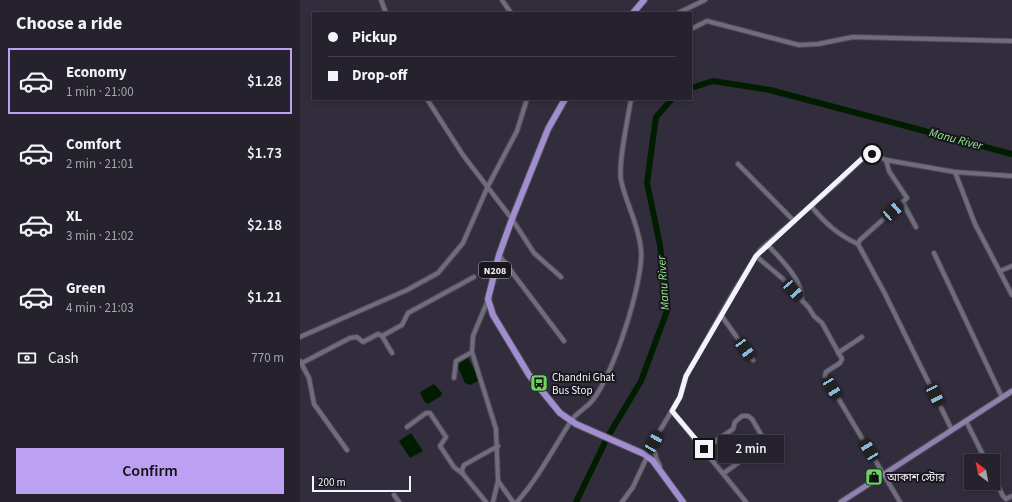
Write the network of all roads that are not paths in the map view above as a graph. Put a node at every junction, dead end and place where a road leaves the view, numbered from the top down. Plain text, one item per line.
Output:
1 (381, 0) edge
2 (502, 0) edge
3 (644, 0) edge
4 (705, 0) edge
5 (386, 12) edge
6 (510, 12) edge
7 (634, 12) edge
8 (680, 12) edge
9 (692, 28) edge
10 (1012, 42) edge
11 (428, 100) edge
12 (527, 100) edge
13 (563, 100) edge
14 (631, 100) edge
15 (886, 160) junction
16 (738, 164) dead end
17 (955, 172) junction
18 (1012, 176) edge
19 (488, 186) junction
20 (903, 203) junction
21 (811, 206) junction
22 (512, 219) junction
23 (794, 221) junction
24 (916, 227) dead end
25 (767, 244) junction
26 (858, 244) junction
27 (934, 253) dead end
28 (499, 255) junction
29 (756, 256) junction
30 (1012, 266) edge
31 (1000, 271) junction
32 (474, 277) dead end
33 (561, 277) dead end
34 (1012, 295) edge
35 (488, 298) junction
36 (802, 301) junction
37 (721, 315) junction
38 (382, 336) junction
39 (300, 337) edge
40 (862, 337) dead end
41 (564, 341) dead end
42 (472, 352) junction
43 (392, 353) dead end
44 (838, 353) junction
45 (753, 360) dead end
46 (301, 362) edge
47 (454, 378) dead end
48 (1012, 391) edge
49 (1002, 397) junction
50 (672, 411) junction
51 (966, 421) junction
52 (574, 422) junction
53 (407, 427) dead end
54 (952, 430) junction
55 (498, 446) junction
56 (704, 449) junction
57 (347, 450) dead end
58 (982, 454) edge
59 (645, 455) junction
60 (724, 473) junction
61 (463, 474) junction
62 (884, 474) junction
63 (498, 481) junction
64 (667, 481) junction
65 (1000, 490) edge
66 (394, 495) dead end
67 (1012, 496) edge
68 (849, 500) edge
69 (625, 501) edge
70 (399, 502) edge
71 (486, 502) edge
72 (493, 502) edge
73 (513, 502) edge
74 (517, 502) edge
75 (683, 502) edge
76 (746, 502) edge
77 (841, 502) edge
78 (900, 502) edge

1 - 5 street
2 - 6 street
3 - 7 highway
4 - 8 street
9 - 10 street
11 - 19 street
12 - 19 street
13 - 22 highway, N208
14 - 52 street
15 - 17 street
15 - 20 street
15 - 21 street
16 - 23 street
17 - 18 street
17 - 31 street
19 - 22 street
19 - 39 street
20 - 24 street
20 - 26 street
21 - 23 street
21 - 26 street
22 - 28 highway, N208
22 - 33 street
23 - 25 street
25 - 29 street
25 - 36 street
26 - 54 street
27 - 49 street
28 - 35 highway, N208
28 - 41 street
29 - 36 street
29 - 37 street
30 - 31 street
31 - 34 street
32 - 38 street
35 - 42 street
35 - 52 highway
36 - 44 street
37 - 45 street
37 - 50 street
38 - 43 street
38 - 46 street
40 - 44 street
42 - 47 street
42 - 55 street
44 - 62 street
46 - 57 street
48 - 49 main road
49 - 51 main road
50 - 56 street
50 - 64 street
51 - 54 main road
51 - 58 street
52 - 59 highway
52 - 74 street
53 - 61 street
54 - 62 main road
55 - 61 street
55 - 63 street
56 - 60 street
56 - 60 street
59 - 64 highway
59 - 69 street
60 - 76 street
61 - 71 street
62 - 68 main road
62 - 78 street
63 - 72 street
63 - 73 street
64 - 75 highway
65 - 67 street
66 - 70 street
68 - 77 main road

